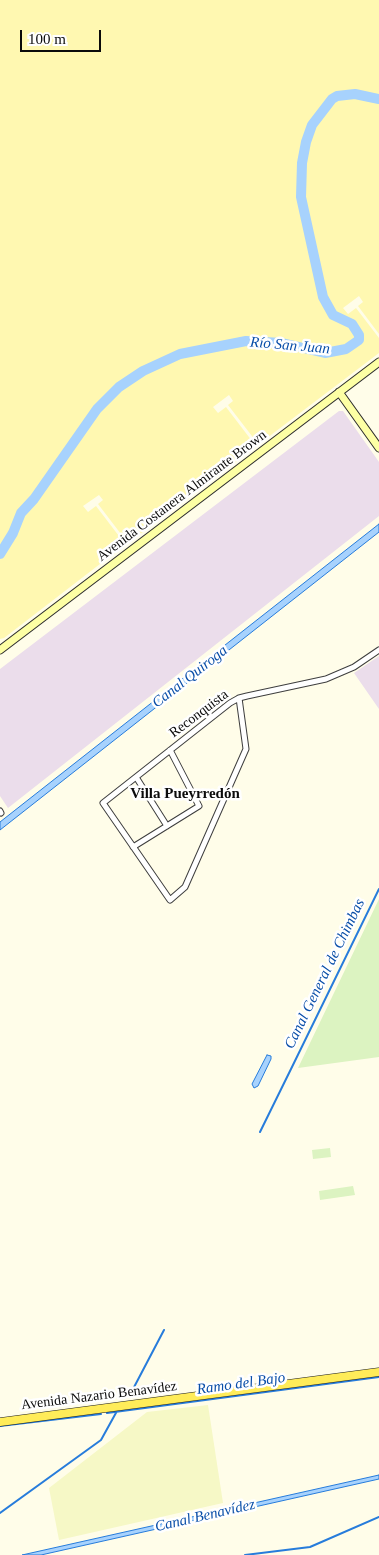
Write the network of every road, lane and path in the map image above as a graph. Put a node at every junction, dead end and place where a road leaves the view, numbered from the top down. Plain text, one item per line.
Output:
1 (379, 362) edge
2 (339, 392) junction
3 (379, 448) edge
4 (0, 650) edge
5 (379, 650) edge
6 (239, 698) junction
7 (170, 750) junction
8 (136, 776) junction
9 (167, 826) junction
10 (133, 847) junction
11 (379, 1372) edge
12 (0, 1422) edge

1 - 2 main road, Avenida Costanera Almirante Brown
2 - 3 main road
2 - 4 main road, Avenida Costanera Almirante Brown
5 - 6 street, Reconquista
6 - 7 street, Reconquista
6 - 10 street
7 - 8 street, Reconquista
7 - 9 street
8 - 9 street
8 - 10 street, Reconquista
9 - 10 street
11 - 12 main road, Avenida Nazario Benavídez

